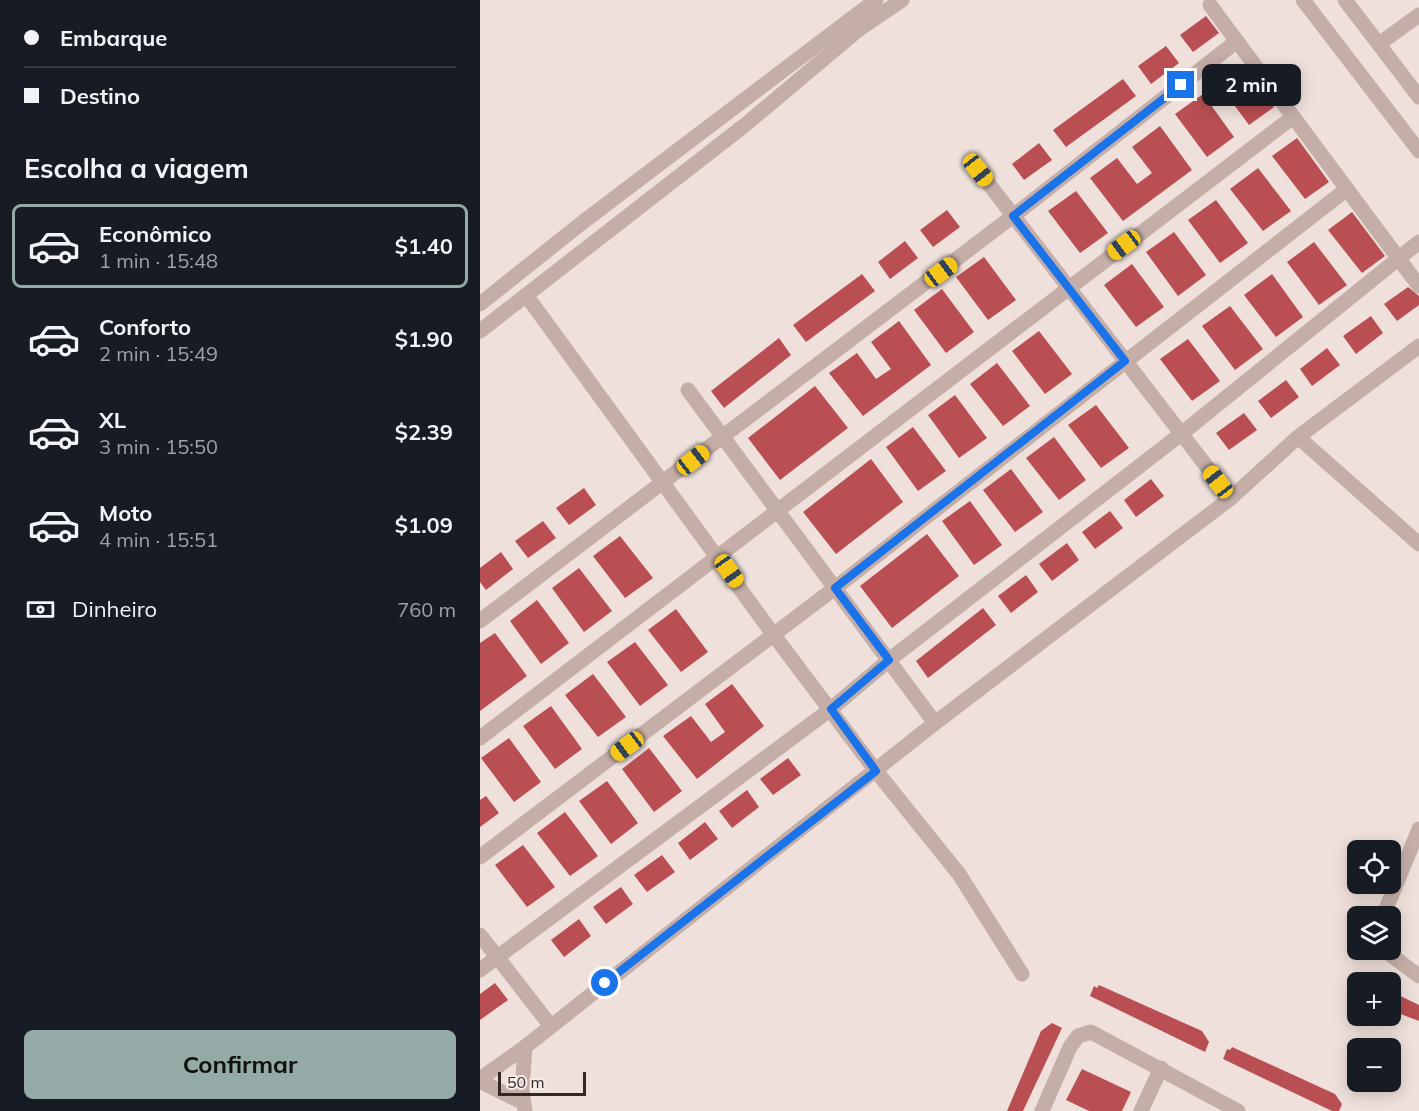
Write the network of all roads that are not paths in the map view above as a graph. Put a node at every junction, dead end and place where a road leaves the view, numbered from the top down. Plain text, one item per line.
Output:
1 (876, 0) edge
2 (902, 0) edge
3 (1303, 0) edge
4 (1346, 0) edge
5 (859, 5) edge
6 (1210, 5) dead end
7 (1419, 15) edge
8 (1237, 41) junction
9 (1379, 44) junction
10 (1419, 97) edge
11 (1293, 117) junction
12 (1419, 151) edge
13 (978, 170) dead end
14 (1347, 189) junction
15 (1013, 216) junction
16 (1419, 242) edge
17 (1399, 258) junction
18 (1419, 286) edge
19 (1068, 287) junction
20 (526, 295) junction
21 (480, 304) edge
22 (480, 331) edge
23 (1419, 346) edge
24 (1125, 361) junction
25 (688, 390) dead end
26 (1181, 434) junction
27 (723, 437) junction
28 (1298, 437) junction
29 (664, 482) junction
30 (1231, 498) junction
31 (777, 510) junction
32 (1419, 544) edge
33 (718, 555) junction
34 (835, 588) junction
35 (480, 621) edge
36 (773, 634) junction
37 (889, 660) junction
38 (831, 709) junction
39 (934, 723) junction
40 (480, 738) edge
41 (876, 771) junction
42 (1419, 829) edge
43 (480, 857) edge
44 (1387, 906) edge
45 (480, 935) edge
46 (497, 957) junction
47 (1397, 960) edge
48 (480, 970) edge
49 (1022, 974) dead end
50 (1419, 976) edge
51 (550, 1025) junction
52 (525, 1047) junction
53 (1161, 1068) junction
54 (480, 1080) edge
55 (523, 1106) edge
56 (1042, 1111) edge
57 (1141, 1111) edge
58 (1238, 1111) edge

1 - 5 street
2 - 20 street
3 - 12 street
4 - 9 street
5 - 21 street
6 - 8 street
7 - 9 street
8 - 11 street
8 - 15 street
9 - 10 street
11 - 14 street
11 - 19 street
13 - 15 street
14 - 17 street
14 - 24 street
15 - 19 street
15 - 27 street
16 - 17 street
17 - 18 street
17 - 26 street
19 - 24 street
19 - 31 street
20 - 22 street
20 - 29 street
23 - 28 street
24 - 26 street
24 - 34 street
25 - 27 street
26 - 30 street
26 - 37 street
27 - 29 street
27 - 31 street
28 - 30 street
28 - 32 street
29 - 33 street
29 - 35 street
30 - 39 street
31 - 33 street
31 - 34 street
33 - 36 street
33 - 40 street
34 - 36 street
34 - 37 street
36 - 38 street
36 - 43 street
37 - 38 street
37 - 39 street
38 - 41 street
38 - 46 street
39 - 41 street
41 - 49 street
41 - 51 street
42 - 44 street
45 - 46 street
46 - 48 street
46 - 51 street
47 - 50 street
51 - 52 street
52 - 54 street
52 - 55 street
53 - 56 street
53 - 57 street
53 - 58 street
54 - 55 street

